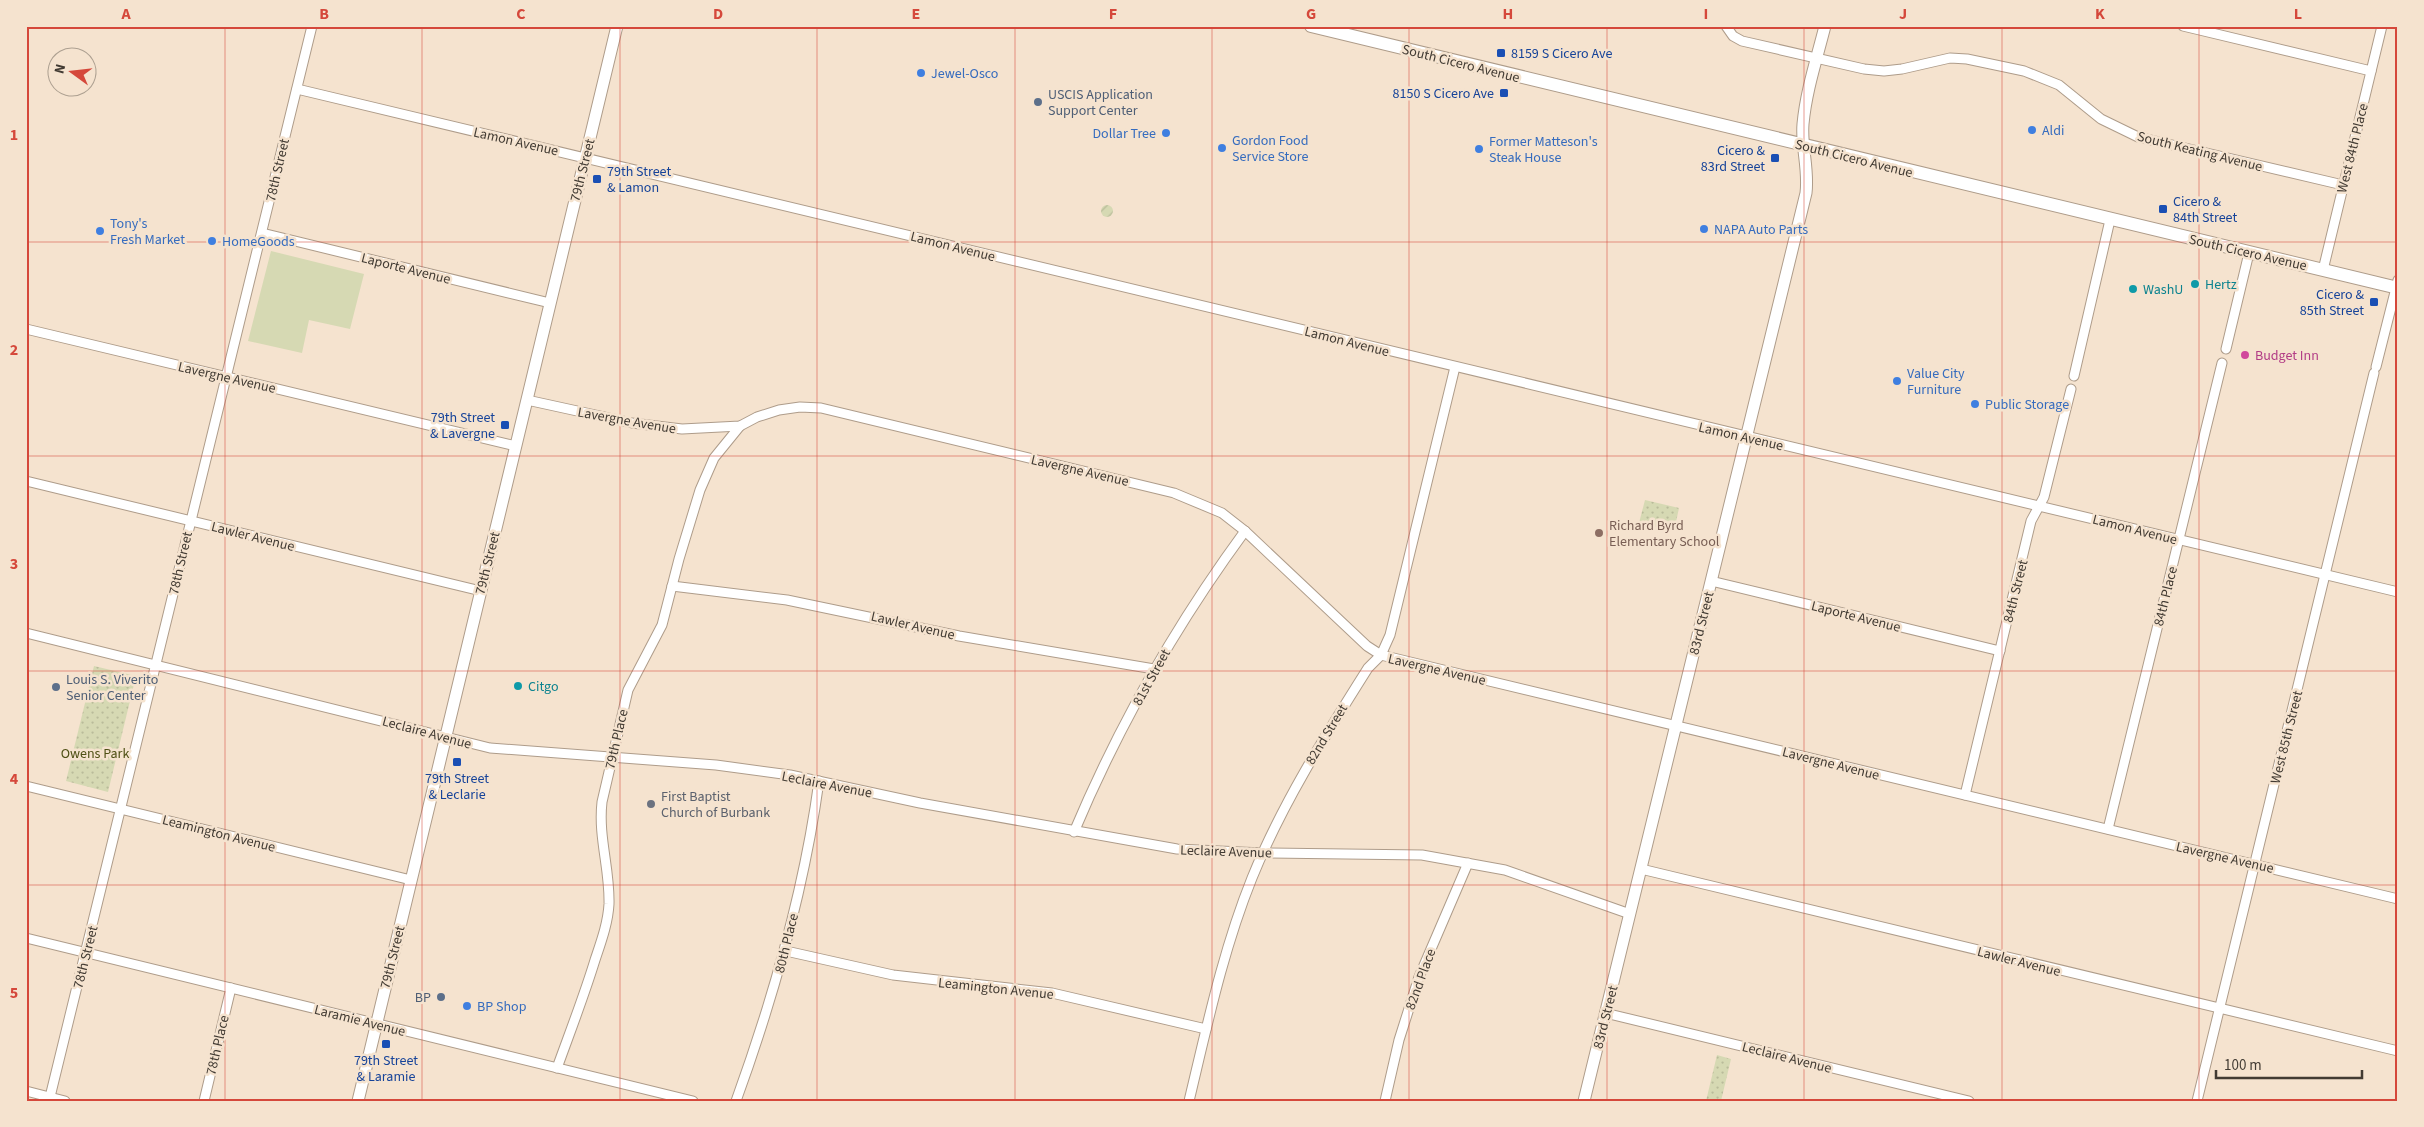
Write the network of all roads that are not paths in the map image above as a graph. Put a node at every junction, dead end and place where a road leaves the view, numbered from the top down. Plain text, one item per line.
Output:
1 (312, 26) edge
2 (617, 26) edge
3 (1311, 26) edge
4 (1726, 26) edge
5 (1825, 26) edge
6 (2184, 26) edge
7 (2382, 26) edge
8 (1817, 59) junction
9 (2371, 71) junction
10 (297, 89) junction
11 (1803, 145) junction
12 (585, 158) junction
13 (2343, 185) junction
14 (2110, 220) junction
15 (262, 233) junction
16 (2249, 253) junction
17 (2323, 270) junction
18 (2397, 285) edge
19 (550, 303) junction
20 (26, 328) edge
21 (2226, 349) dead end
22 (2222, 363) dead end
23 (1455, 367) junction
24 (2074, 376) dead end
25 (226, 377) junction
26 (2071, 389) dead end
27 (527, 400) junction
28 (740, 426) junction
29 (1745, 437) junction
30 (516, 446) junction
31 (26, 481) edge
32 (2039, 506) junction
33 (190, 521) junction
34 (1245, 531) junction
35 (2179, 539) junction
36 (2325, 574) junction
37 (1711, 581) junction
38 (672, 586) junction
39 (481, 591) junction
40 (2398, 592) edge
41 (26, 633) edge
42 (2000, 651) junction
43 (1381, 655) junction
44 (155, 665) junction
45 (1154, 670) junction
46 (1676, 725) junction
47 (446, 736) junction
48 (612, 758) junction
49 (819, 781) junction
50 (26, 786) edge
51 (1965, 795) junction
52 (120, 809) junction
53 (2108, 830) junction
54 (1074, 832) junction
55 (1263, 853) junction
56 (1468, 863) junction
57 (2255, 864) junction
58 (1641, 869) junction
59 (411, 880) junction
60 (2398, 899) edge
61 (1630, 914) junction
62 (26, 938) edge
63 (786, 951) junction
64 (86, 953) junction
65 (231, 988) junction
66 (2219, 1009) junction
67 (1606, 1013) junction
68 (376, 1024) junction
69 (1206, 1029) junction
70 (2398, 1052) edge
71 (557, 1068) junction
72 (26, 1091) edge
73 (50, 1099) edge
74 (65, 1101) edge
75 (204, 1101) edge
76 (358, 1101) edge
77 (693, 1101) edge
78 (736, 1101) edge
79 (1189, 1101) edge
80 (1385, 1101) edge
81 (1584, 1101) edge
82 (1968, 1101) edge
83 (2197, 1101) edge

1 - 10 street, 78th Street
2 - 12 main road, 79th Street
3 - 11 main road, South Cicero Avenue
4 - 8 street, South Keating Avenue
5 - 8 main road, 83rd Street
6 - 9 street
7 - 9 street, West 84th Place
8 - 11 main road, 83rd Street
8 - 13 street, South Keating Avenue
9 - 13 street, West 84th Place
10 - 12 street, Lamon Avenue
10 - 15 street, 78th Street
11 - 14 main road, South Cicero Avenue
11 - 29 main road, 83rd Street
12 - 19 main road, 79th Street
12 - 23 street, Lamon Avenue
13 - 17 street, West 84th Place
14 - 16 main road, South Cicero Avenue
14 - 24 street
15 - 19 street, Laporte Avenue
15 - 25 street, 78th Street
16 - 17 main road, South Cicero Avenue
16 - 21 street
17 - 18 main road, South Cicero Avenue
18 - 36 street, West 85th Street
19 - 27 main road, 79th Street
20 - 25 street, Lavergne Avenue
22 - 35 street, 84th Place
23 - 29 street, Lamon Avenue
23 - 43 street, 82nd Street
25 - 30 street, Lavergne Avenue
25 - 33 street, 78th Street
26 - 32 street, 84th Street
27 - 28 street, Lavergne Avenue
27 - 30 main road, 79th Street
28 - 34 street, Lavergne Avenue
28 - 38 street, 79th Place
29 - 32 street, Lamon Avenue
29 - 37 main road, 83rd Street
30 - 39 main road, 79th Street
31 - 33 street, Lawler Avenue
32 - 35 street, Lamon Avenue
32 - 42 street, 84th Street
33 - 39 street, Lawler Avenue
33 - 44 street, 78th Street
34 - 43 street, Lavergne Avenue
34 - 45 street, 81st Street
35 - 36 street, Lamon Avenue
35 - 53 street, 84th Place
36 - 40 street, Lamon Avenue
36 - 57 street, West 85th Street
37 - 42 street, Laporte Avenue
37 - 46 main road, 83rd Street
38 - 45 street, Lawler Avenue
38 - 48 street, 79th Place
39 - 47 main road, 79th Street
41 - 44 street, Leclaire Avenue
42 - 51 street, 84th Street
43 - 46 street, Lavergne Avenue
43 - 55 street, 82nd Street
44 - 47 street, Leclaire Avenue
44 - 52 street, 78th Street
45 - 54 street, 81st Street
46 - 51 street, Lavergne Avenue
46 - 58 main road, 83rd Street
47 - 48 street, Leclaire Avenue
47 - 59 main road, 79th Street
48 - 49 street, Leclaire Avenue
48 - 71 street, 79th Place
49 - 54 street, Leclaire Avenue
49 - 63 street, 80th Place
50 - 52 street, Leamington Avenue
51 - 53 street, Lavergne Avenue
52 - 59 street, Leamington Avenue
52 - 64 street, 78th Street
53 - 57 street, Lavergne Avenue
54 - 55 street, Leclaire Avenue
55 - 56 street, Leclaire Avenue
55 - 69 street, 82nd Street
56 - 61 street, Leclaire Avenue
56 - 80 street, 82nd Place
57 - 60 street, Lavergne Avenue
57 - 66 street, West 85th Street
58 - 61 main road, 83rd Street
58 - 66 street, Lawler Avenue
59 - 68 main road, 79th Street
61 - 67 main road, 83rd Street
62 - 64 street, Laramie Avenue
63 - 69 street, Leamington Avenue
63 - 78 street, 80th Place
64 - 65 street, Laramie Avenue
64 - 73 street, 78th Street
65 - 68 street, Laramie Avenue
65 - 75 street, 78th Place
66 - 70 street, Lawler Avenue
66 - 83 street, West 85th Street
67 - 81 main road, 83rd Street
67 - 82 street, Leclaire Avenue
68 - 71 street, Laramie Avenue
68 - 76 main road, 79th Street
69 - 79 street, 82nd Street
71 - 77 street, Laramie Avenue
72 - 73 street
73 - 74 street

